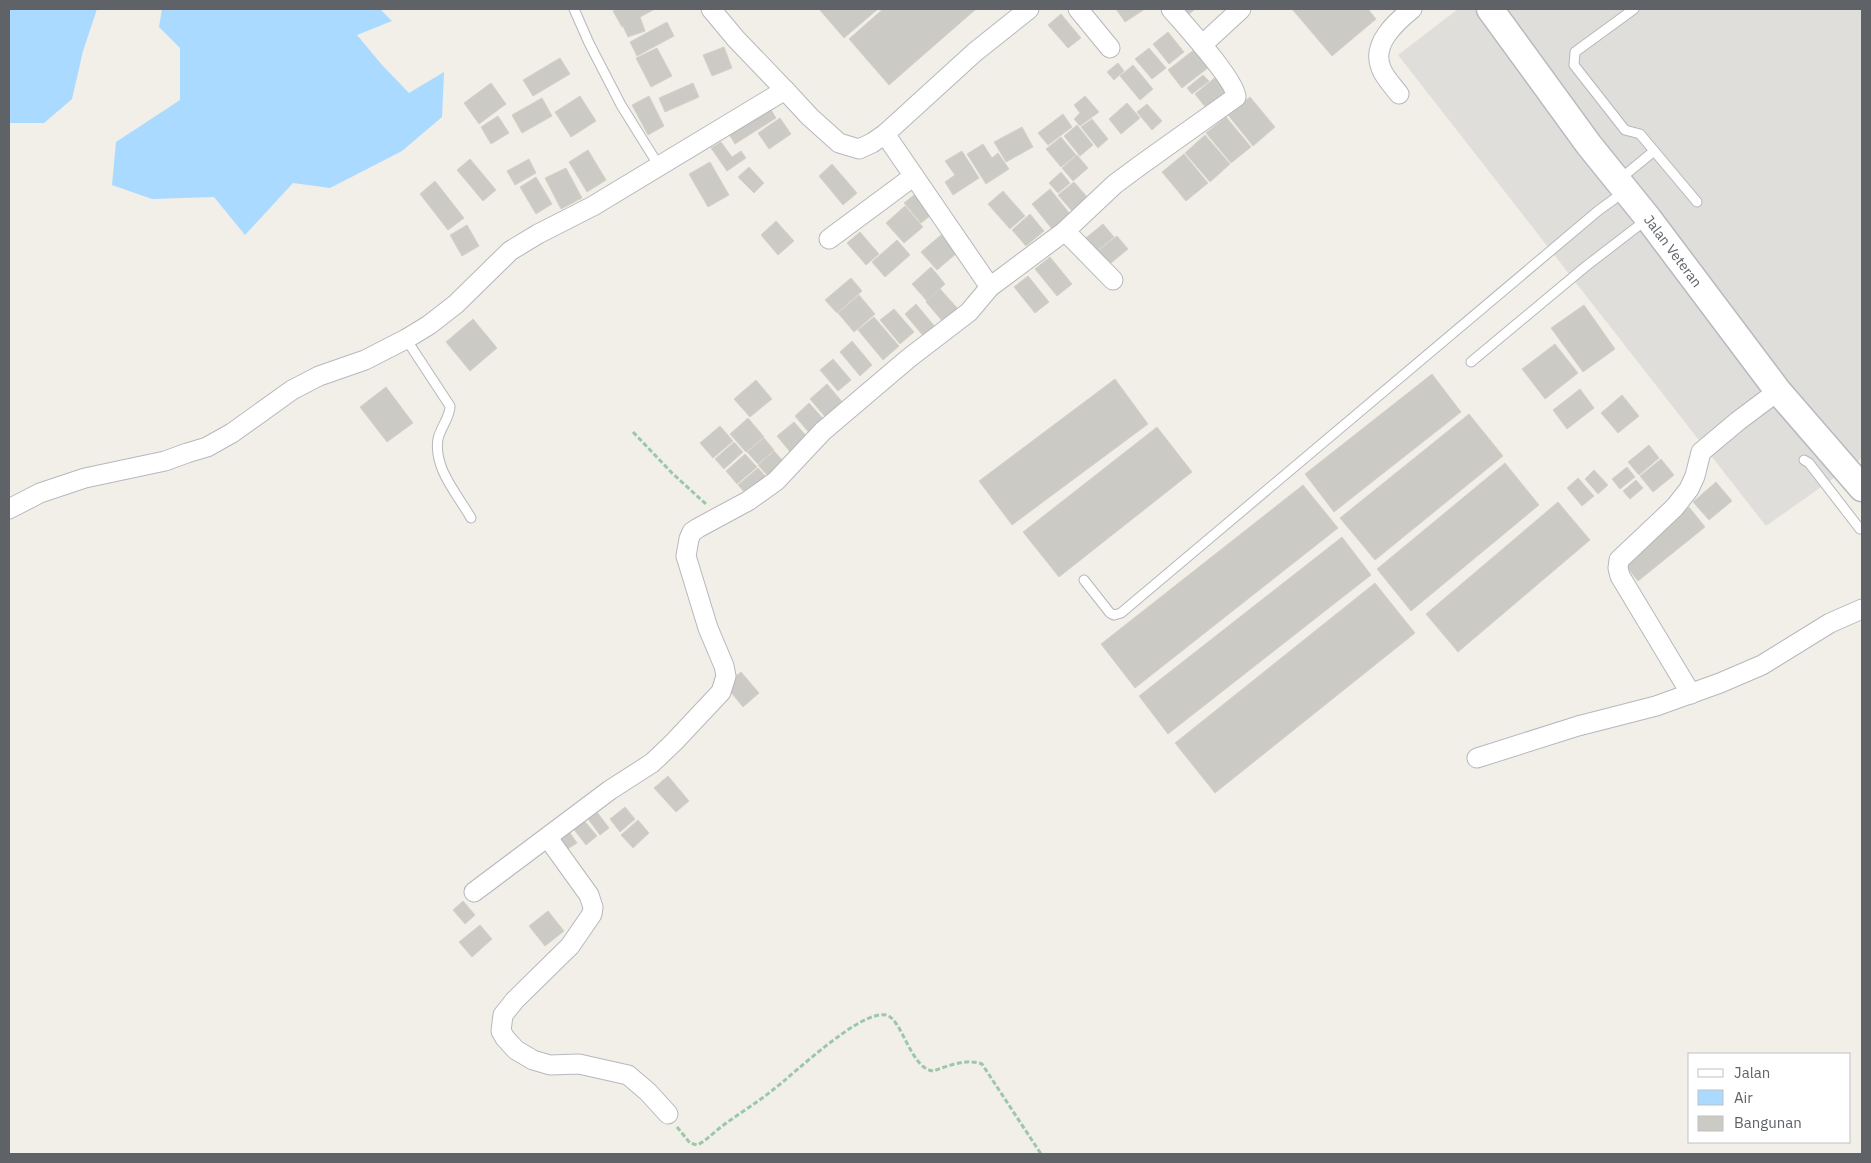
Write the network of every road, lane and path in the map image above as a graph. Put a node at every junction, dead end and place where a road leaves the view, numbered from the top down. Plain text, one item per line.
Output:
1 (574, 9) edge
2 (711, 9) edge
3 (1028, 9) edge
4 (1078, 9) edge
5 (1171, 9) edge
6 (1241, 9) edge
7 (1412, 9) edge
8 (1490, 9) edge
9 (1628, 10) edge
10 (1202, 46) junction
11 (1110, 48) dead end
12 (785, 90) junction
13 (1399, 94) dead end
14 (885, 134) junction
15 (1654, 151) junction
16 (659, 166) junction
17 (914, 176) junction
18 (1622, 185) junction
19 (1697, 202) dead end
20 (1648, 218) junction
21 (1065, 231) junction
22 (829, 239) dead end
23 (1113, 280) dead end
24 (990, 287) junction
25 (406, 339) junction
26 (1472, 362) dead end
27 (1778, 392) junction
28 (633, 432) dead end
29 (1804, 460) dead end
30 (1862, 488) edge
31 (9, 509) edge
32 (720, 517) junction
33 (471, 518) dead end
34 (1862, 530) edge
35 (1084, 580) dead end
36 (1862, 609) edge
37 (1691, 694) junction
38 (1476, 758) dead end
39 (548, 838) junction
40 (474, 892) dead end
41 (668, 1114) joint
42 (1041, 1154) edge

1 - 16 lane
2 - 12 street
3 - 14 street
4 - 11 street
5 - 10 street
6 - 10 street
7 - 13 street
8 - 18 main road, Jalan Veteran
9 - 15 lane
10 - 21 street
12 - 14 street
12 - 16 street
14 - 17 street
15 - 18 lane
15 - 19 lane
16 - 25 street
17 - 22 street
17 - 24 street
18 - 20 main road, Jalan Veteran
18 - 35 lane
20 - 26 lane
20 - 27 main road, Jalan Veteran
21 - 23 street
21 - 24 street
24 - 32 street
25 - 31 street
25 - 33 lane
27 - 30 main road, Jalan Veteran
27 - 37 street
28 - 32 path
29 - 34 lane
32 - 39 street
36 - 37 street
37 - 38 street
39 - 40 street
39 - 41 street
41 - 42 path

